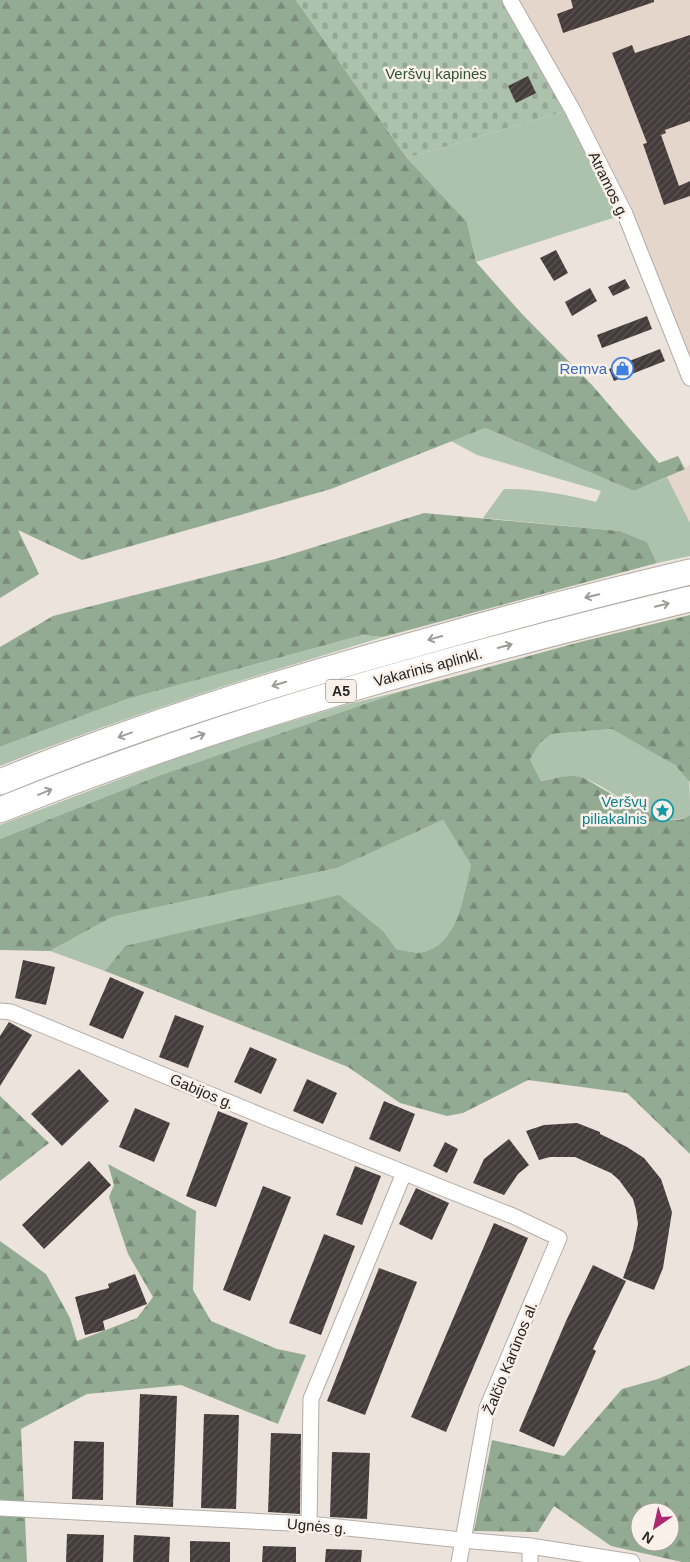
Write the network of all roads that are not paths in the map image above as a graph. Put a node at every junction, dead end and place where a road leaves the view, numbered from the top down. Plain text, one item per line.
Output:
1 (510, 0) edge
2 (690, 378) edge
3 (690, 572) edge
4 (690, 598) edge
5 (0, 782) edge
6 (0, 810) edge
7 (0, 1011) edge
8 (404, 1173) junction
9 (559, 1238) joint
10 (0, 1508) edge
11 (309, 1524) junction
12 (462, 1540) junction
13 (530, 1546) junction
14 (607, 1560) edge
15 (459, 1562) edge
16 (530, 1562) edge
17 (632, 1562) edge

1 - 2 street, Atramos g.
3 -> 5 highway, Vakarinis aplinkl. / A5
6 -> 4 highway, Vakarinis aplinkl. / A5
7 - 8 street, Gabijos g.
8 - 9 street, Gabijos g.
8 - 11 street
9 - 12 street, Žalčio Karūnos al.
10 - 11 street, Ugnės g.
11 - 12 street, Ugnės g.
12 - 13 street, Ugnės g.
12 - 15 street, Žalčio Karūnos al.
13 - 14 street, Ugnės g.
13 - 16 street
14 - 17 street, Ugnės g.

